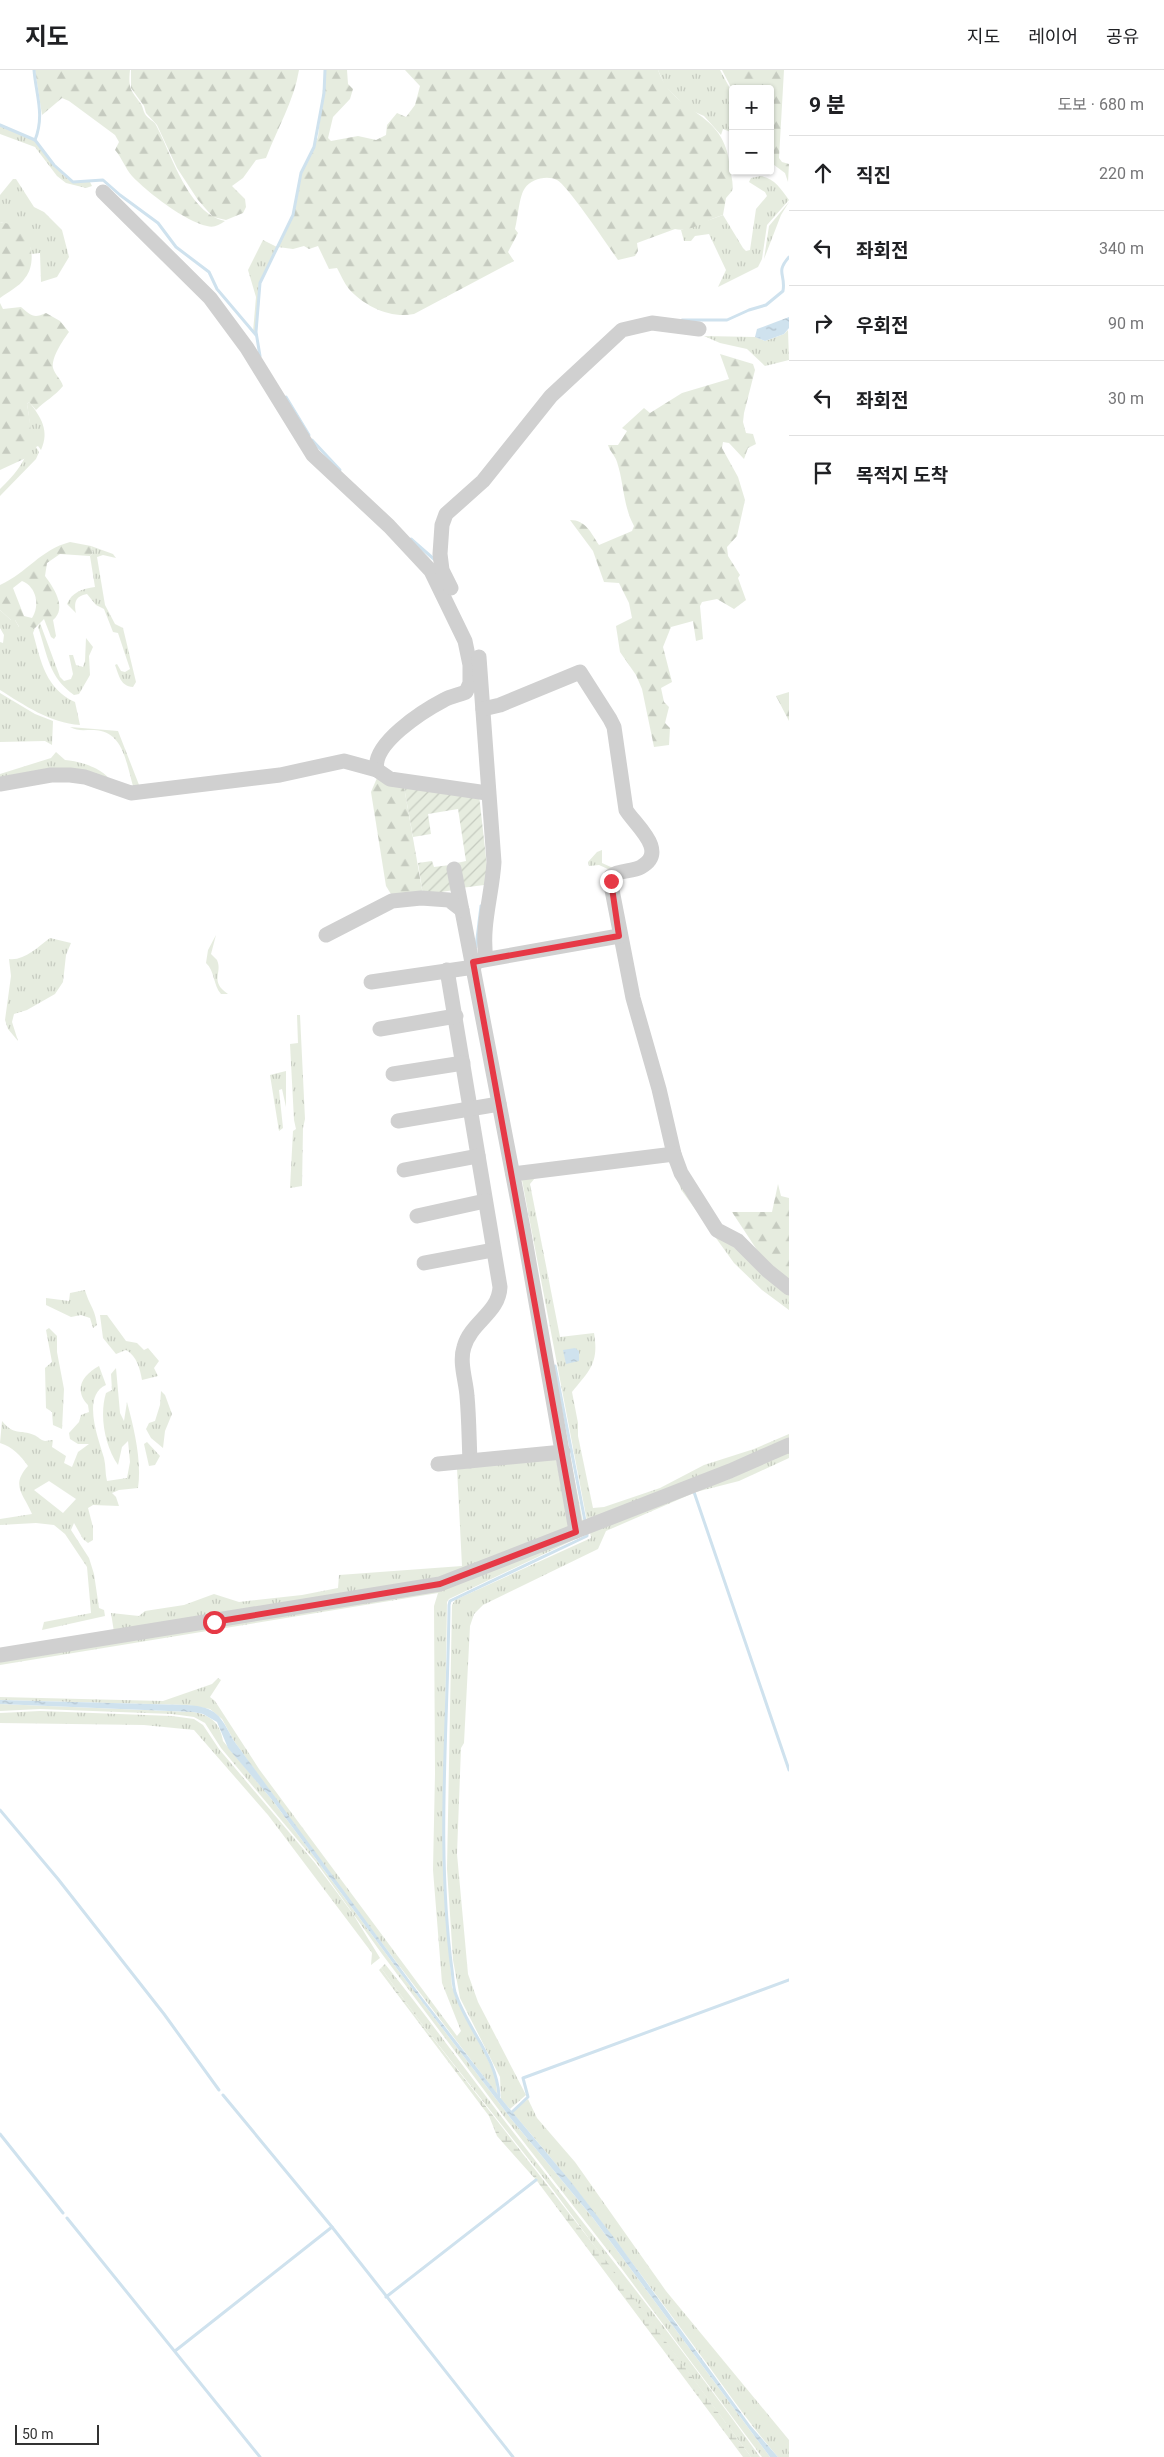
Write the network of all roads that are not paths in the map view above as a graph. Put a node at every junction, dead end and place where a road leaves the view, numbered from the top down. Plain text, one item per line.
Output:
1 (103, 192) dead end
2 (699, 329) dead end
3 (483, 709) junction
4 (377, 770) junction
5 (0, 784) edge
6 (487, 793) junction
7 (454, 869) dead end
8 (462, 910) junction
9 (326, 935) dead end
10 (619, 936) junction
11 (477, 963) junction
12 (447, 970) junction
13 (370, 982) dead end
14 (456, 1016) junction
15 (380, 1029) dead end
16 (463, 1063) junction
17 (394, 1074) dead end
18 (499, 1104) junction
19 (471, 1109) junction
20 (398, 1121) dead end
21 (674, 1154) junction
22 (478, 1156) junction
23 (404, 1170) dead end
24 (513, 1174) junction
25 (485, 1201) junction
26 (417, 1216) dead end
27 (493, 1250) junction
28 (424, 1263) dead end
29 (789, 1288) edge
30 (789, 1445) edge
31 (564, 1452) junction
32 (470, 1461) junction
33 (438, 1464) dead end
34 (576, 1532) junction
35 (0, 1655) edge

1 - 4 street
2 - 3 street
3 - 6 street
3 - 10 street
4 - 5 street
4 - 6 street
6 - 11 street
7 - 8 street
8 - 9 street
8 - 11 street
10 - 11 street
10 - 21 street
11 - 12 street
11 - 18 street
12 - 13 street
12 - 14 street
14 - 15 street
14 - 16 street
16 - 17 street
16 - 19 street
18 - 19 street
18 - 24 street
19 - 20 street
19 - 22 street
21 - 24 street
21 - 29 street
22 - 23 street
22 - 25 street
24 - 31 street
25 - 26 street
25 - 27 street
27 - 28 street
27 - 32 street
30 - 34 street
31 - 32 street
31 - 34 street
32 - 33 street
34 - 35 street

